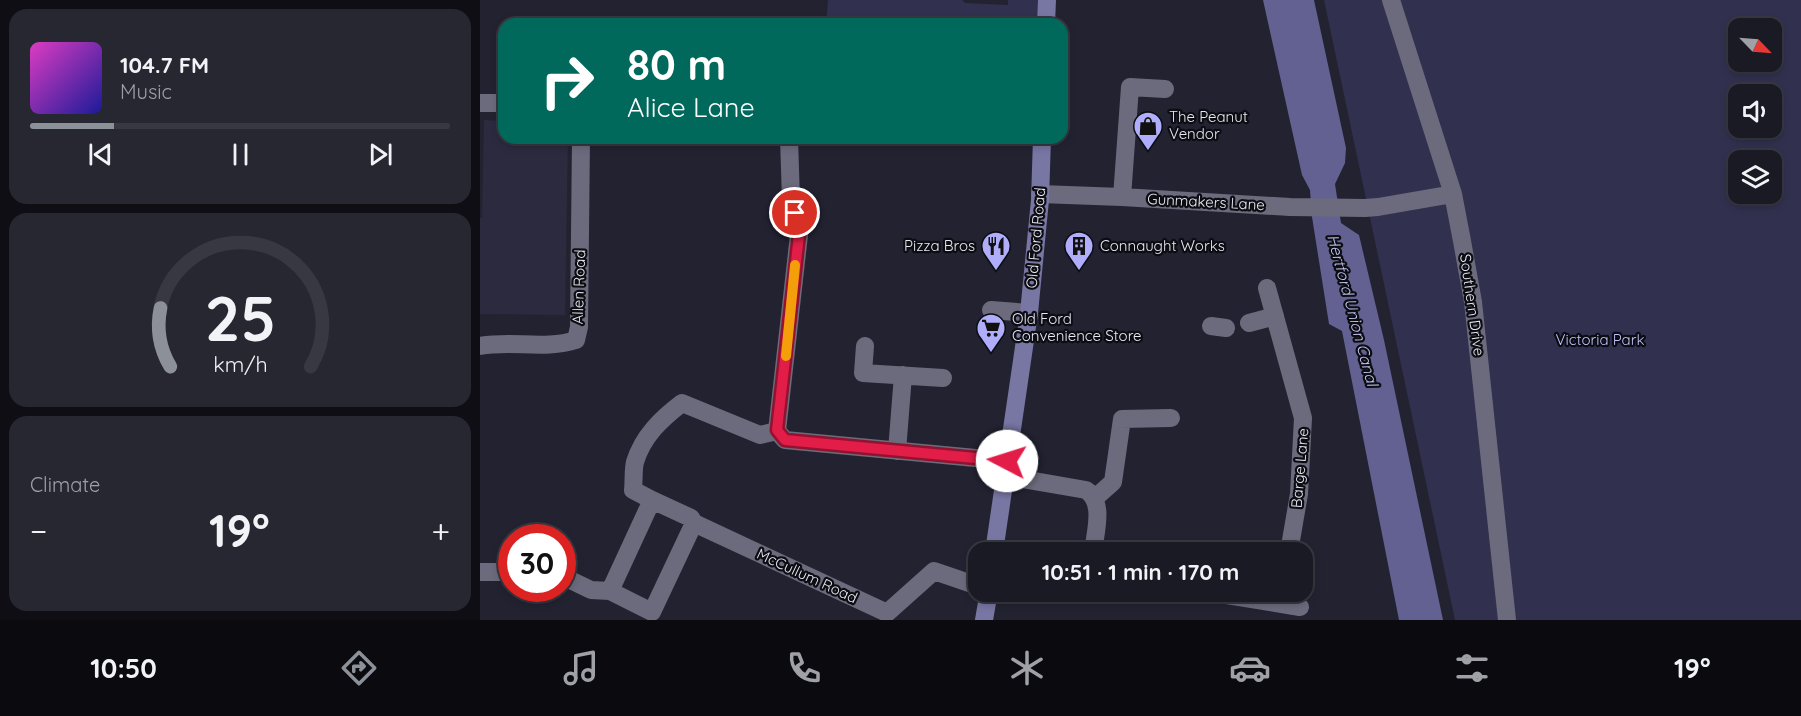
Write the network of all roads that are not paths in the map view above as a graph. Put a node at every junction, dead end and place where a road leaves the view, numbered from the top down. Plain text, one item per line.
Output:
1 (1047, 0) edge
2 (1391, 0) edge
3 (1046, 18) edge
4 (1165, 89) dead end
5 (480, 103) edge
6 (498, 104) edge
7 (581, 144) edge
8 (789, 144) edge
9 (1042, 144) edge
10 (1040, 194) junction
11 (1453, 194) junction
12 (1122, 197) junction
13 (1267, 288) dead end
14 (991, 310) dead end
15 (1029, 313) junction
16 (1275, 316) junction
17 (1249, 323) dead end
18 (480, 346) edge
19 (865, 346) dead end
20 (903, 375) junction
21 (943, 378) dead end
22 (1172, 418) dead end
23 (777, 430) junction
24 (897, 451) junction
25 (1006, 469) junction
26 (1095, 498) junction
27 (652, 500) junction
28 (694, 523) junction
29 (995, 542) edge
30 (1094, 542) edge
31 (1291, 542) edge
32 (480, 572) edge
33 (498, 572) edge
34 (576, 583) edge
35 (968, 583) edge
36 (610, 591) junction
37 (987, 602) edge
38 (1290, 602) edge
39 (1300, 607) dead end
40 (984, 620) edge
41 (1508, 620) edge

1 - 3 main road
2 - 11 street, Southern Drive
4 - 12 street
5 - 6 street
7 - 18 street, Allen Road
8 - 23 street
9 - 10 main road, Old Ford Road
10 - 12 street, Gunmakers Lane
10 - 15 main road, Old Ford Road
11 - 12 street, Gunmakers Lane
11 - 41 street, Southern Drive
13 - 16 street, Barge Lane
14 - 15 street
15 - 25 main road, Old Ford Road
16 - 17 street
16 - 31 street, Barge Lane
19 - 20 street
20 - 21 street
20 - 24 street
22 - 26 street
23 - 24 street
23 - 27 street
24 - 25 street
25 - 26 street
25 - 29 main road, Old Ford Road
26 - 30 street
27 - 28 street, McCullum Road
27 - 36 street
28 - 35 street, McCullum Road
28 - 36 street
32 - 33 street
34 - 36 street
37 - 40 main road
38 - 39 street

